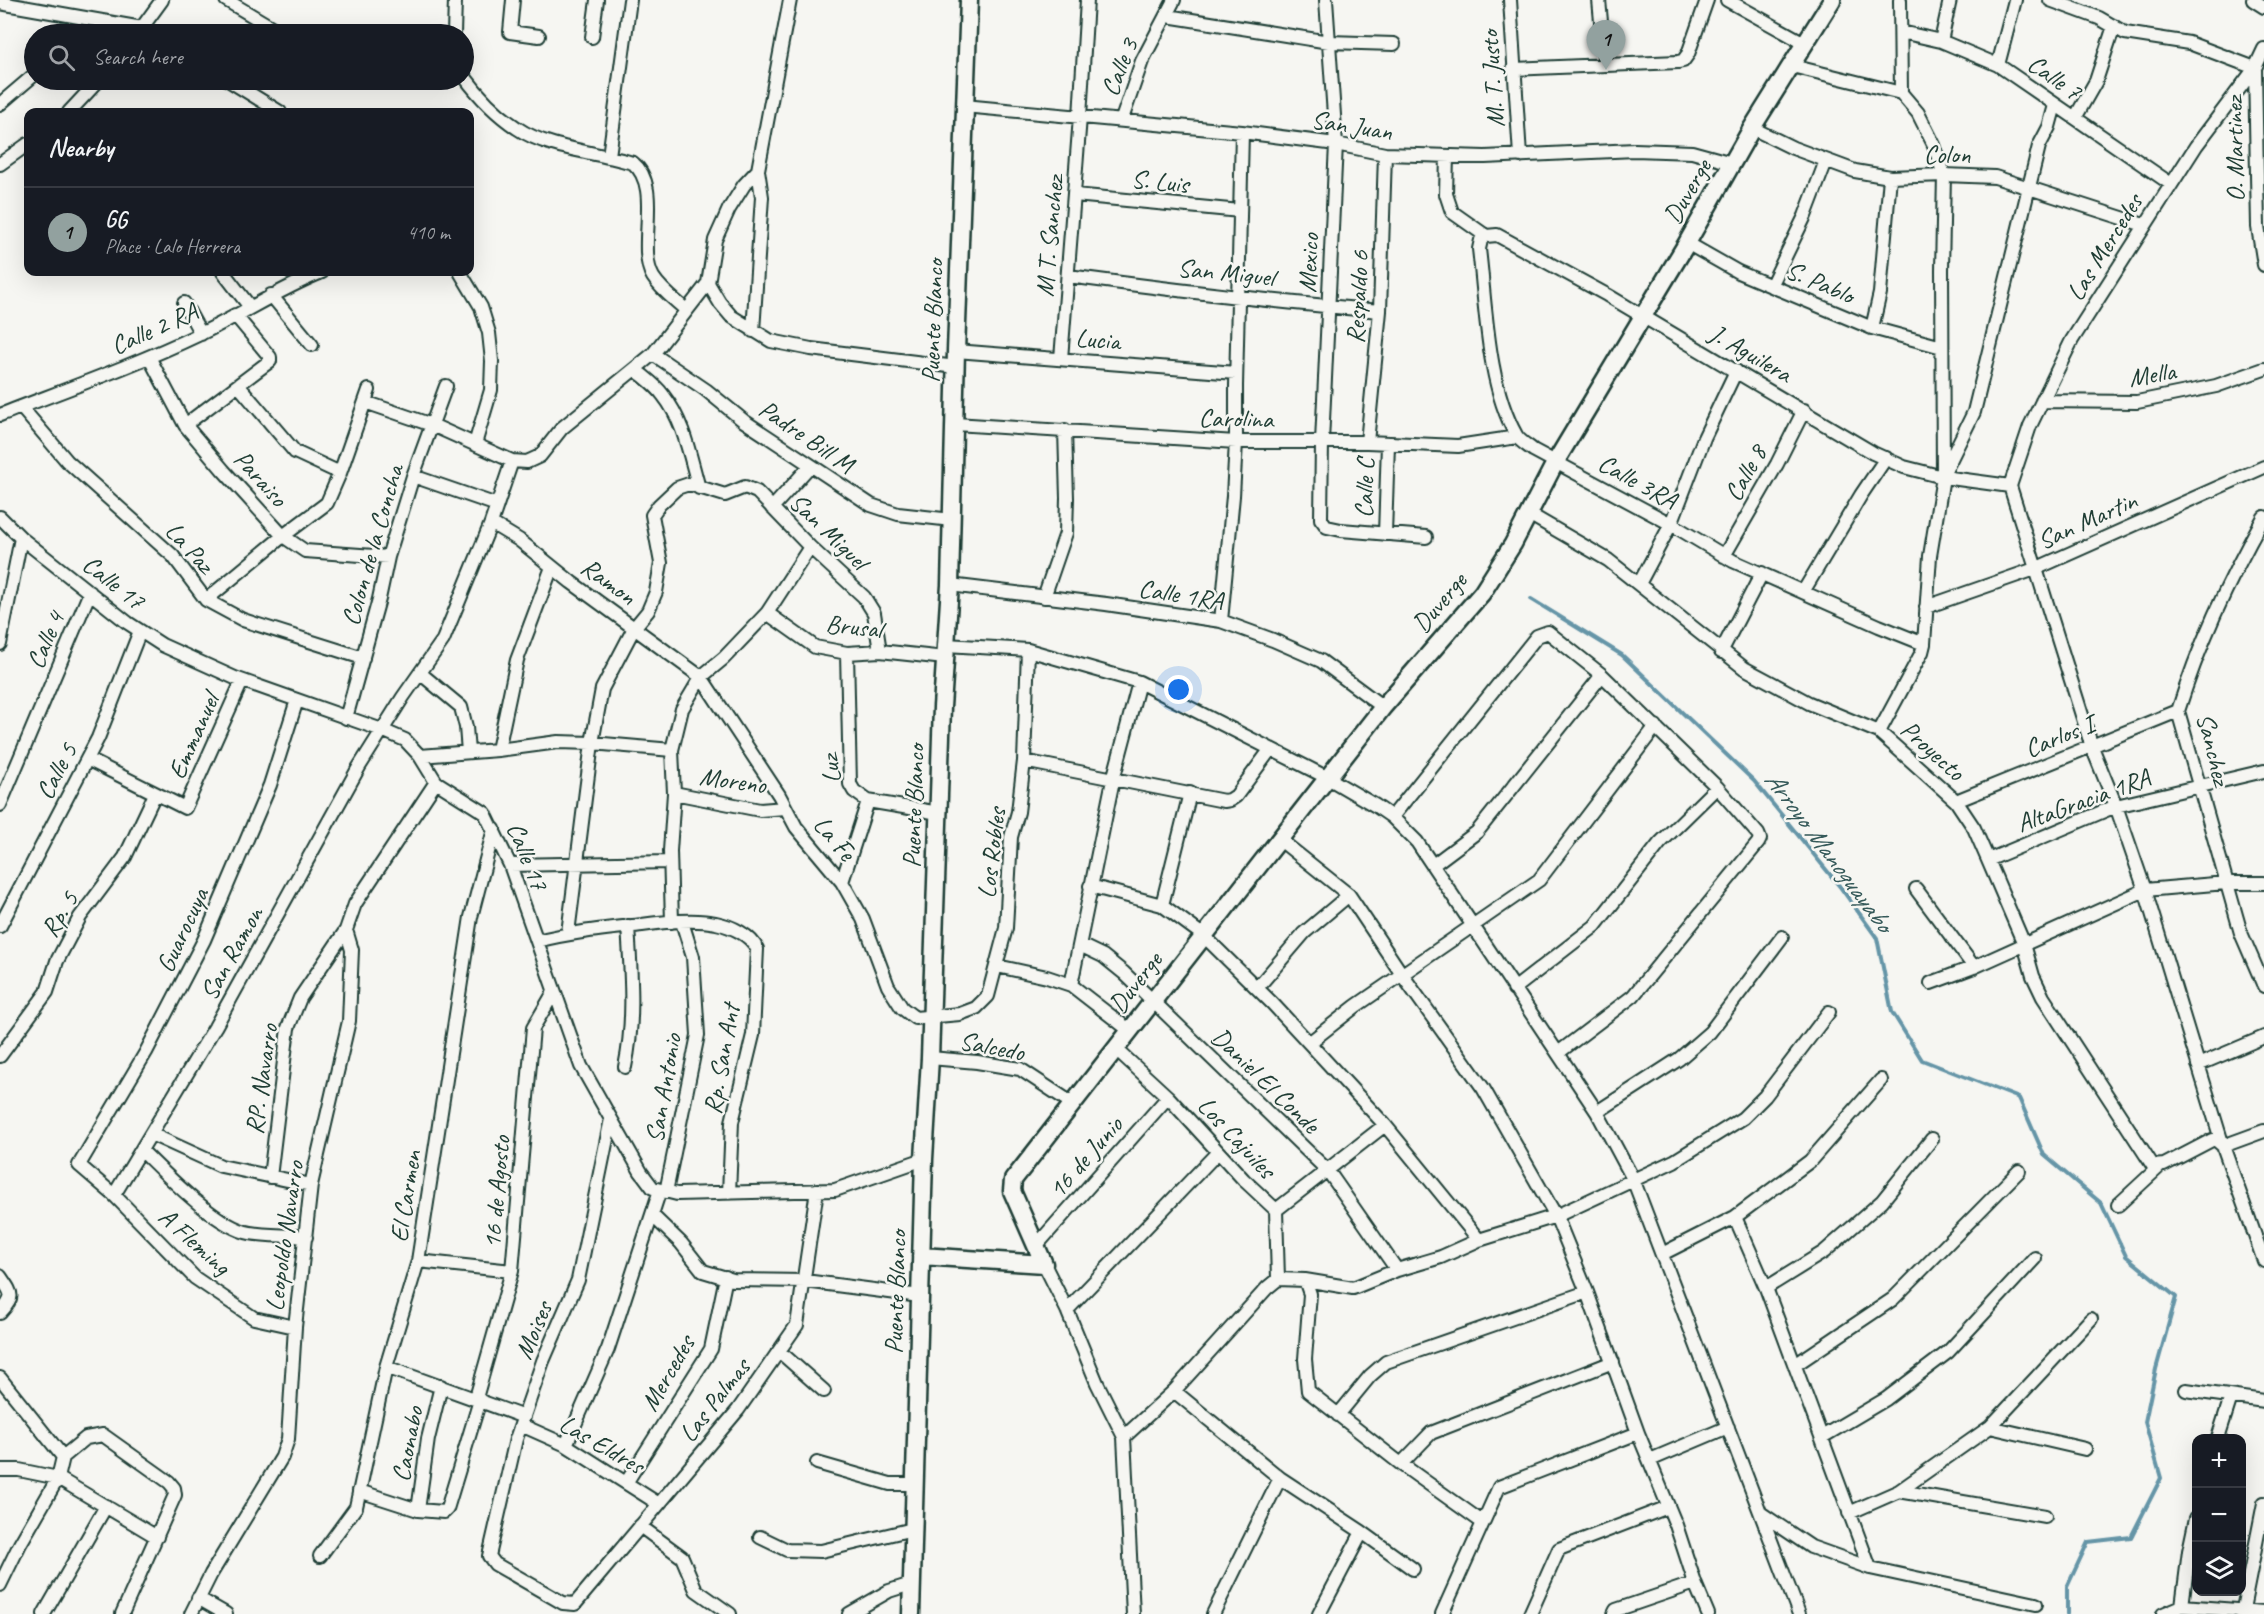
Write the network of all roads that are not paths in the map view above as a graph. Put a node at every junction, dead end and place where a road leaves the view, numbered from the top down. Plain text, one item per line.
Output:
1 (162, 0) edge
2 (226, 0) edge
3 (455, 0) edge
4 (513, 0) edge
5 (597, 0) edge
6 (630, 0) edge
7 (790, 0) edge
8 (969, 0) edge
9 (1087, 0) edge
10 (1174, 0) edge
11 (1326, 0) edge
12 (1510, 0) edge
13 (1599, 0) edge
14 (1707, 0) edge
15 (1727, 0) edge
16 (1832, 0) edge
17 (1900, 0) edge
18 (1950, 0) edge
19 (2014, 0) edge
20 (2050, 0) edge
21 (2253, 0) edge
22 (9, 2) edge
23 (2264, 7) edge
24 (1167, 16) junction
25 (108, 24) edge
26 (145, 24) edge
27 (256, 24) edge
28 (454, 24) edge
29 (2114, 27) junction
30 (1901, 32) junction
31 (539, 36) dead end
32 (592, 37) dead end
33 (1941, 41) junction
34 (1329, 42) junction
35 (1394, 44) dead end
36 (1806, 44) junction
37 (2264, 49) edge
38 (1605, 64) junction
39 (1998, 65) junction
40 (1792, 66) junction
41 (2255, 68) junction
42 (1513, 69) junction
43 (24, 84) edge
44 (474, 89) edge
45 (90, 90) edge
46 (246, 90) edge
47 (1901, 93) junction
48 (0, 104) edge
49 (2055, 105) junction
50 (964, 106) junction
51 (73, 108) edge
52 (274, 108) edge
53 (2260, 115) edge
54 (1080, 117) junction
55 (2075, 118) junction
56 (1122, 119) junction
57 (1752, 128) junction
58 (1242, 132) junction
59 (1336, 144) junction
60 (24, 147) edge
61 (1386, 154) junction
62 (609, 156) junction
63 (1447, 156) junction
64 (1520, 156) junction
65 (1826, 161) junction
66 (0, 164) edge
67 (1732, 164) junction
68 (758, 170) junction
69 (1944, 175) junction
70 (1890, 177) junction
71 (2261, 181) edge
72 (2171, 184) junction
73 (2030, 189) junction
74 (1075, 195) junction
75 (1240, 211) junction
76 (2144, 225) junction
77 (1484, 238) junction
78 (1687, 243) junction
79 (2264, 265) edge
80 (226, 276) edge
81 (313, 276) edge
82 (462, 276) edge
83 (1068, 276) junction
84 (708, 283) junction
85 (1771, 286) junction
86 (271, 295) junction
87 (1238, 296) junction
88 (184, 303) dead end
89 (1328, 306) junction
90 (250, 307) junction
91 (686, 310) junction
92 (1380, 311) junction
93 (236, 315) junction
94 (1644, 316) junction
95 (1872, 328) junction
96 (753, 331) junction
97 (201, 334) junction
98 (312, 345) dead end
99 (1942, 346) junction
100 (653, 354) junction
101 (148, 357) junction
102 (956, 359) junction
103 (1061, 359) junction
104 (635, 369) junction
105 (2264, 369) edge
106 (1736, 371) junction
107 (1236, 373) junction
108 (238, 385) junction
109 (446, 386) dead end
110 (2042, 401) junction
111 (21, 407) junction
112 (1804, 410) junction
113 (0, 415) edge
114 (185, 424) junction
115 (955, 424) junction
116 (432, 425) junction
117 (1065, 430) junction
118 (1517, 437) junction
119 (1236, 442) junction
120 (1322, 442) junction
121 (1367, 442) junction
122 (475, 444) junction
123 (1388, 444) junction
124 (1886, 458) junction
125 (513, 461) junction
126 (1556, 461) junction
127 (810, 466) junction
128 (2264, 466) edge
129 (340, 473) junction
130 (413, 476) junction
131 (1942, 477) junction
132 (2010, 486) junction
133 (699, 488) junction
134 (497, 505) junction
135 (772, 508) junction
136 (1529, 514) junction
137 (0, 517) edge
138 (2264, 518) edge
139 (952, 520) junction
140 (490, 523) junction
141 (1671, 524) junction
142 (1385, 534) junction
143 (2261, 535) edge
144 (283, 536) junction
145 (1426, 537) dead end
146 (21, 538) junction
147 (810, 547) junction
148 (1724, 556) junction
149 (388, 558) junction
150 (552, 567) junction
151 (2035, 569) junction
152 (1762, 573) junction
153 (1639, 584) junction
154 (950, 585) junction
155 (90, 592) junction
156 (1803, 592) junction
157 (1044, 597) junction
158 (206, 600) junction
159 (1926, 607) junction
160 (767, 613) junction
161 (1221, 621) junction
162 (634, 628) junction
163 (140, 631) junction
164 (0, 644) edge
165 (1924, 644) junction
166 (1028, 650) junction
167 (880, 651) junction
168 (946, 652) junction
169 (1721, 652) junction
170 (847, 653) junction
171 (363, 657) junction
172 (420, 673) junction
173 (1602, 675) junction
174 (701, 676) junction
175 (242, 681) junction
176 (1139, 682) junction
177 (297, 700) junction
178 (1383, 707) junction
179 (2178, 711) junction
180 (346, 717) junction
181 (1656, 726) junction
182 (382, 730) junction
183 (1879, 732) junction
184 (592, 743) junction
185 (2092, 747) junction
186 (498, 750) junction
187 (672, 750) junction
188 (1270, 750) junction
189 (468, 753) junction
190 (420, 756) junction
191 (87, 759) junction
192 (1024, 761) junction
193 (2264, 771) edge
194 (1328, 778) junction
195 (1113, 780) junction
196 (436, 782) junction
197 (2199, 785) junction
198 (1717, 787) junction
199 (674, 793) junction
200 (1190, 793) junction
201 (156, 794) junction
202 (868, 801) junction
203 (1956, 801) junction
204 (0, 805) edge
205 (2116, 806) junction
206 (785, 808) junction
207 (939, 813) junction
208 (1392, 817) junction
209 (494, 829) junction
210 (1279, 839) junction
211 (1988, 860) junction
212 (670, 862) junction
213 (576, 864) junction
214 (510, 865) junction
215 (1434, 865) junction
216 (843, 882) junction
217 (2226, 883) junction
218 (2264, 884) edge
219 (1090, 886) junction
220 (1916, 889) dead end
221 (2145, 891) junction
222 (1349, 895) junction
223 (1162, 905) junction
224 (677, 922) junction
225 (0, 926) edge
226 (628, 926) junction
227 (1472, 926) junction
228 (346, 930) junction
229 (568, 933) junction
230 (1204, 936) junction
231 (1782, 937) dead end
232 (537, 941) junction
233 (2024, 944) junction
234 (1080, 945) junction
235 (997, 966) junction
236 (1974, 967) junction
237 (1403, 976) junction
238 (1931, 983) dead end
239 (1071, 985) junction
240 (2264, 986) edge
241 (1257, 988) junction
242 (1514, 990) junction
243 (554, 992) junction
244 (1151, 1001) junction
245 (1829, 1012) dead end
246 (931, 1017) junction
247 (1129, 1030) junction
248 (2264, 1037) edge
249 (1309, 1043) junction
250 (1115, 1048) junction
251 (1558, 1053) junction
252 (0, 1056) edge
253 (930, 1058) junction
254 (2198, 1065) junction
255 (625, 1067) dead end
256 (1881, 1080) dead end
257 (1168, 1097) junction
258 (1073, 1104) junction
259 (1597, 1112) junction
260 (611, 1119) junction
261 (1386, 1125) junction
262 (2264, 1131) edge
263 (151, 1134) junction
264 (1932, 1139) dead end
265 (2223, 1146) junction
266 (141, 1150) junction
267 (1218, 1152) junction
268 (924, 1159) junction
269 (79, 1165) joint
270 (2157, 1166) junction
271 (1328, 1171) junction
272 (2019, 1171) dead end
273 (270, 1177) junction
274 (1633, 1179) junction
275 (311, 1185) junction
276 (817, 1190) junction
277 (663, 1191) junction
278 (729, 1193) junction
279 (114, 1195) junction
280 (2118, 1205) dead end
281 (1276, 1210) junction
282 (652, 1215) junction
283 (1556, 1216) junction
284 (1735, 1217) junction
285 (2264, 1222) edge
286 (2251, 1227) junction
287 (306, 1237) junction
288 (1479, 1240) junction
289 (1036, 1246) junction
290 (1662, 1254) junction
291 (921, 1256) junction
292 (2035, 1258) dead end
293 (418, 1261) junction
294 (2264, 1261) edge
295 (1044, 1264) junction
296 (1397, 1270) junction
297 (512, 1271) junction
298 (0, 1276) edge
299 (726, 1277) junction
300 (1278, 1279) junction
301 (1305, 1280) junction
302 (805, 1281) junction
303 (1766, 1288) junction
304 (1587, 1292) junction
305 (920, 1296) junction
306 (1067, 1310) junction
307 (0, 1312) edge
308 (2091, 1319) dead end
309 (295, 1327) junction
310 (779, 1351) junction
311 (1613, 1362) junction
312 (1794, 1365) junction
313 (386, 1366) junction
314 (0, 1378) edge
315 (441, 1386) junction
316 (2186, 1390) dead end
317 (824, 1391) dead end
318 (1174, 1391) junction
319 (2231, 1397) junction
320 (478, 1399) junction
321 (2264, 1401) edge
322 (1338, 1415) junction
323 (522, 1421) junction
324 (1728, 1427) junction
325 (1990, 1427) junction
326 (1638, 1433) junction
327 (2218, 1434) edge
328 (1124, 1437) junction
329 (1822, 1437) junction
330 (566, 1445) junction
331 (2085, 1449) dead end
332 (63, 1457) junction
333 (1650, 1460) junction
334 (817, 1463) dead end
335 (1401, 1464) junction
336 (0, 1470) edge
337 (58, 1478) junction
338 (1280, 1478) junction
339 (626, 1483) junction
340 (914, 1484) junction
341 (359, 1491) junction
342 (1899, 1491) junction
343 (2264, 1503) edge
344 (659, 1504) junction
345 (106, 1506) junction
346 (1668, 1507) junction
347 (418, 1510) junction
348 (1849, 1513) junction
349 (1762, 1514) junction
350 (2045, 1516) dead end
351 (1482, 1522) junction
352 (2262, 1523) edge
353 (640, 1526) junction
354 (913, 1529) junction
355 (1362, 1532) junction
356 (760, 1537) dead end
357 (2192, 1537) edge
358 (157, 1538) junction
359 (320, 1556) dead end
360 (1870, 1568) junction
361 (1413, 1569) dead end
362 (1695, 1583) junction
363 (911, 1584) junction
364 (0, 1585) edge
365 (198, 1599) junction
366 (575, 1604) joint
367 (2036, 1604) dead end
368 (2182, 1606) junction
369 (2264, 1612) edge
370 (1616, 1613) edge
371 (2242, 1613) edge
372 (44, 1614) edge
373 (122, 1614) edge
374 (191, 1614) edge
375 (226, 1614) edge
376 (730, 1614) edge
377 (849, 1614) edge
378 (911, 1614) edge
379 (1133, 1614) edge
380 (1213, 1614) edge
381 (1319, 1614) edge
382 (1442, 1614) edge
383 (1530, 1614) edge
384 (1708, 1614) edge
385 (1799, 1614) edge
386 (2163, 1614) edge

1 - 26 street
2 - 27 street
3 - 28 street
4 - 31 street
5 - 32 street
6 - 62 street
7 - 68 street
8 - 50 street, Puente Blanco
9 - 54 street, M T. Sanchez
10 - 24 street, Calle 3
11 - 34 street, Mexico
12 - 42 street, M. T. Justo
13 - 38 street
14 - 38 street
15 - 36 street
16 - 36 street, Duverge
17 - 30 street
18 - 33 street
19 - 39 street
20 - 29 street
21 - 23 street
22 - 25 street
24 - 34 street
24 - 56 street, Calle 3
29 - 41 street
29 - 55 street
30 - 33 street, Calle 7
30 - 47 street
33 - 39 street, Calle 7
34 - 35 street
34 - 59 street, Mexico
36 - 40 street, Duverge
37 - 41 street, Las Mercedes
38 - 42 street
39 - 49 street, Calle 7
40 - 47 street
40 - 57 street, Duverge
41 - 53 street, O. Martinez
41 - 72 street, Las Mercedes
42 - 64 street, M. T. Justo
43 - 48 street
44 - 62 street
45 - 51 street
46 - 52 street
47 - 69 street
49 - 55 street, Calle 7
49 - 73 street
50 - 54 street, San Juan
50 - 102 street, Puente Blanco
53 - 71 street, O. Martinez
54 - 56 street, San Juan
54 - 74 street, M T. Sanchez
55 - 72 street, Calle 7
56 - 58 street, San Juan
57 - 65 street, Colon
57 - 67 street, Duverge
58 - 59 street, San Juan
58 - 75 street
59 - 61 street, San Juan
59 - 89 street, Mexico
60 - 66 street
61 - 63 street, San Juan
61 - 92 street, Respaldo 6
62 - 91 street
63 - 64 street, San Juan
63 - 77 street, J. Aguilera
64 - 67 street, San Juan
65 - 70 street, Colon
65 - 85 street
67 - 78 street, Duverge
68 - 84 street
68 - 96 street
69 - 70 street, Colon
69 - 73 street, Colon
69 - 99 street
70 - 95 street
71 - 79 street, O. Martinez
72 - 76 street, Las Mercedes
73 - 76 street, Colon
73 - 131 street
74 - 75 street, S. Luis
74 - 83 street, M T. Sanchez
75 - 87 street
76 - 110 street, Las Mercedes
77 - 94 street, J. Aguilera
77 - 118 street
78 - 85 street, S. Pablo
78 - 94 street, Duverge
80 - 90 street
81 - 86 street, Calle 2 RA
82 - 122 street
83 - 87 street, San Miguel
83 - 103 street, M T. Sanchez
84 - 91 street
84 - 96 street, Lucia
85 - 95 street, S. Pablo
86 - 90 street, Calle 2 RA
86 - 98 street
87 - 89 street, San Miguel
87 - 107 street
88 - 97 street
89 - 92 street, San Miguel
89 - 120 street, Mexico
90 - 93 street, Calle 2 RA
91 - 100 street
92 - 121 street, Respaldo 6
93 - 97 street, Calle 2 RA
93 - 108 street
94 - 106 street, J. Aguilera
94 - 126 street, Duverge
95 - 99 street, S. Pablo
96 - 102 street, Lucia
97 - 101 street, Calle 2 RA
99 - 131 street
100 - 104 street
100 - 127 street, Padre Bill M
101 - 111 street, Calle 2 RA
101 - 114 street, Paraiso
102 - 103 street, Lucia
102 - 115 street, Puente Blanco
103 - 107 street, Lucia
104 - 125 street
104 - 133 street
105 - 110 street, Mella
106 - 112 street, J. Aguilera
106 - 141 street
107 - 119 street
108 - 114 street
108 - 129 street
109 - 116 street, Colon de la Concha
110 - 132 street, Las Mercedes
111 - 113 street, Calle 2 RA
111 - 158 street, La Paz
112 - 124 street, J. Aguilera
112 - 148 street, Calle 8
114 - 144 street, Paraiso
115 - 117 street, Carolina
115 - 139 street, Puente Blanco
116 - 122 street
116 - 129 street
116 - 130 street, Colon de la Concha
117 - 119 street, Carolina
117 - 157 street
118 - 123 street, Carolina
118 - 126 street, Calle 3RA
119 - 120 street, Carolina
119 - 161 street
120 - 121 street, Carolina
120 - 142 street, Mexico
121 - 123 street, Carolina
122 - 125 street
123 - 142 street, Calle C
124 - 131 street, J. Aguilera
124 - 156 street
125 - 134 street, San Ramon
126 - 136 street, Duverge
126 - 141 street, Calle 3RA
127 - 135 street
127 - 139 street, Padre Bill M
128 - 151 street, San Martin
129 - 144 street
130 - 134 street
130 - 149 street, Colon de la Concha
131 - 132 street, J. Aguilera
131 - 159 street
132 - 151 street
133 - 135 street, San Miguel
133 - 162 street
134 - 140 street, San Ramon
135 - 147 street, San Miguel
136 - 153 street, Proyecto
136 - 178 street, Duverge
137 - 146 street, Calle 17
138 - 143 street
139 - 154 street, Puente Blanco
140 - 150 street, Ramon
140 - 172 street, San Ramon
141 - 148 street, Calle 3RA
141 - 153 street
142 - 145 street
143 - 179 street, Sanchez
144 - 149 street, Paraiso
144 - 158 street
146 - 155 street, Calle 17
146 - 164 street
147 - 160 street
147 - 167 street, San Miguel
148 - 152 street, Calle 3RA
149 - 171 street, Colon de la Concha
150 - 162 street, Ramon
150 - 186 street
151 - 159 street, San Martin
151 - 185 street
152 - 156 street, Calle 3RA
152 - 169 street
153 - 169 street, Proyecto
154 - 157 street, Calle 1RA
154 - 168 street, Puente Blanco
155 - 163 street, Calle 17
155 - 204 street, Calle 4
156 - 165 street, Calle 3RA
157 - 161 street, Calle 1RA
158 - 171 street, La Paz
159 - 165 street
160 - 170 street, Brusal
160 - 174 street
161 - 178 street, Calle 1RA
162 - 174 street, Ramon
162 - 184 street
163 - 175 street, Calle 17
163 - 191 street, Calle 5
165 - 183 street
166 - 168 street, Brusal
166 - 176 street, Brusal
166 - 192 street, Los Robles
167 - 168 street, Brusal
167 - 170 street, Brusal
168 - 207 street, Puente Blanco
169 - 183 street, Proyecto
170 - 202 street, Luz
171 - 180 street, Colon de la Concha
172 - 182 street, San Ramon
172 - 189 street
173 - 181 street
173 - 208 street
173 - 215 street
174 - 187 street, San Antonio
174 - 206 street, La Fe
175 - 177 street, Calle 17
175 - 201 street, Emmanuel
176 - 188 street, Brusal
176 - 195 street
177 - 180 street, Calle 17
177 - 269 street, Guarocuya
178 - 194 street, Duverge
179 - 185 street, Carlos I
179 - 197 street, Sanchez
180 - 182 street, Calle 17
181 - 198 street
181 - 227 street
182 - 190 street, Calle 17
182 - 263 street, San Ramon
183 - 203 street, Proyecto
184 - 186 street
184 - 187 street
184 - 213 street
185 - 203 street, Carlos I
185 - 205 street
186 - 189 street
187 - 199 street, San Antonio
188 - 194 street, Brusal
188 - 200 street
189 - 190 street
190 - 196 street, Calle 17
191 - 201 street
191 - 225 street, Calle 5
192 - 195 street
192 - 235 street, Los Robles
193 - 197 street, AltaGracia 1RA
194 - 208 street, Brusal
194 - 210 street, Duverge
195 - 200 street
195 - 219 street
196 - 209 street, Calle 17
196 - 228 street, RP. Navarro
197 - 205 street, AltaGracia 1RA
197 - 217 street, Sanchez
198 - 242 street
198 - 251 street
199 - 206 street, Moreno
199 - 212 street, San Antonio
200 - 223 street
201 - 252 street, Rp. 5
202 - 207 street, Luz
202 - 216 street
203 - 211 street, Proyecto
205 - 211 street, AltaGracia 1RA
205 - 221 street
206 - 216 street, La Fe
207 - 246 street, Puente Blanco
208 - 215 street, Brusal
209 - 214 street, Calle 17
209 - 293 street, El Carmen
210 - 222 street
210 - 230 street, Duverge
211 - 233 street, Proyecto
212 - 213 street
212 - 224 street, San Antonio
213 - 214 street
213 - 229 street
214 - 232 street, Calle 17
215 - 227 street, Brusal
216 - 246 street, La Fe
217 - 218 street
217 - 221 street
217 - 240 street, Sanchez
219 - 223 street
219 - 234 street
220 - 236 street
221 - 233 street
221 - 254 street
222 - 237 street
222 - 241 street
223 - 230 street
224 - 226 street, Rp. San Ant
224 - 277 street, San Antonio
224 - 278 street, Rp. San Ant
226 - 229 street, Rp. San Ant
226 - 255 street
227 - 237 street
227 - 242 street, Brusal
228 - 273 street, RP. Navarro
228 - 275 street, Leopoldo Navarro
229 - 232 street, Rp. San Ant
230 - 241 street
230 - 244 street, Duverge
231 - 259 street
232 - 243 street, Calle 17
233 - 236 street
233 - 270 street, Proyecto
234 - 239 street
234 - 244 street, Daniel El Conde
235 - 239 street
235 - 246 street, Los Robles
236 - 238 street
237 - 249 street
237 - 283 street
239 - 247 street
241 - 249 street
242 - 251 street, Brusal
243 - 260 street, Calle 17
243 - 297 street, 16 de Agosto
244 - 247 street, Duverge
244 - 271 street, Daniel El Conde
245 - 274 street
246 - 253 street, Puente Blanco
247 - 250 street, Duverge
248 - 254 street
249 - 261 street
250 - 257 street, Los Cajuiles
250 - 258 street, Duverge
251 - 259 street, Brusal
253 - 258 street, Salcedo
253 - 268 street, Puente Blanco
254 - 265 street
256 - 284 street
257 - 267 street, Los Cajuiles
257 - 289 street, 16 de Junio
258 - 289 street, Duverge
259 - 274 street, Brusal
260 - 277 street, Calle 17
260 - 323 street, Moises
261 - 271 street
261 - 288 street
262 - 265 street
263 - 266 street, San Ramon
263 - 273 street
264 - 303 street
265 - 270 street
265 - 286 street
266 - 279 street, San Ramon
266 - 287 street
267 - 281 street, Los Cajuiles
267 - 306 street
268 - 276 street
268 - 291 street, Puente Blanco
269 - 279 street, A Fleming
270 - 280 street
271 - 281 street
271 - 296 street, Daniel El Conde
272 - 312 street
273 - 275 street
274 - 283 street
274 - 290 street, Brusal
275 - 287 street, Leopoldo Navarro
276 - 278 street
276 - 302 street, Las Palmas
277 - 278 street
277 - 282 street, San Antonio
279 - 309 street, A Fleming
281 - 300 street, Los Cajuiles
282 - 299 street
282 - 330 street, San Antonio
283 - 288 street
283 - 304 street
284 - 290 street
284 - 303 street
285 - 286 street
286 - 294 street
287 - 309 street, Leopoldo Navarro
288 - 296 street
289 - 295 street
290 - 324 street, Brusal
291 - 295 street
291 - 305 street, Puente Blanco
292 - 329 street
293 - 297 street
293 - 313 street, El Carmen
295 - 306 street
296 - 301 street
297 - 320 street, 16 de Agosto
298 - 307 street
299 - 302 street
299 - 339 street, Mercedes
300 - 301 street
300 - 318 street
301 - 322 street
302 - 305 street
302 - 310 street, Las Palmas
303 - 312 street
304 - 311 street
304 - 322 street
305 - 340 street, Puente Blanco
306 - 328 street
308 - 325 street
309 - 365 street, Leopoldo Navarro
310 - 317 street
310 - 344 street, Las Palmas
311 - 326 street
311 - 335 street
312 - 329 street
313 - 315 street, Las Eldres
313 - 341 street, El Carmen
314 - 332 street
315 - 320 street, Las Eldres
315 - 347 street, Caonabo
316 - 319 street
318 - 328 street
318 - 338 street
319 - 321 street
319 - 327 street
320 - 323 street, Las Eldres
320 - 347 street, 16 de Agosto
322 - 335 street
323 - 330 street, Las Eldres
323 - 366 street, Moises
324 - 333 street
324 - 349 street, Brusal
325 - 331 street
325 - 342 street
326 - 333 street
326 - 351 street
328 - 379 street
329 - 348 street
330 - 339 street, Las Eldres
332 - 337 street
332 - 358 street
333 - 346 street
334 - 340 street
335 - 351 street
336 - 337 street
337 - 345 street
337 - 364 street
338 - 355 street
338 - 380 street
339 - 344 street, Las Eldres
340 - 354 street, Puente Blanco
341 - 347 street
341 - 359 street, El Carmen
342 - 348 street
342 - 350 street
343 - 352 street
344 - 353 street, Las Palmas
345 - 358 street
345 - 372 street
346 - 362 street
346 - 383 street
348 - 360 street
349 - 360 street
349 - 385 street, Brusal
351 - 382 street
352 - 371 street
353 - 366 street, Las Palmas
353 - 376 street
354 - 356 street
354 - 363 street, Puente Blanco
355 - 361 street
355 - 381 street
357 - 368 street
358 - 373 street
360 - 367 street
362 - 370 street
362 - 384 street
363 - 377 street
363 - 378 street, Puente Blanco
365 - 374 street, Leopoldo Navarro
365 - 375 street
368 - 371 street
368 - 386 street
369 - 371 street

